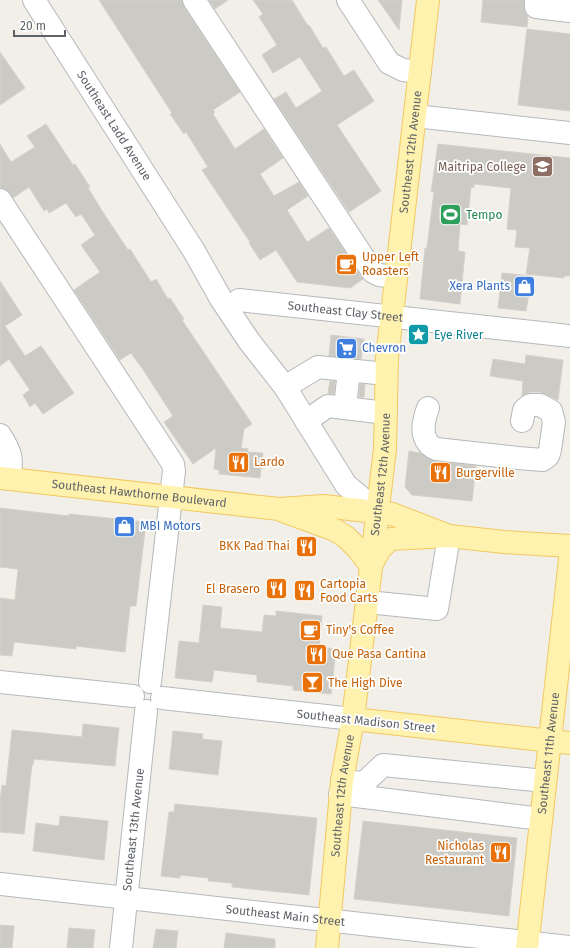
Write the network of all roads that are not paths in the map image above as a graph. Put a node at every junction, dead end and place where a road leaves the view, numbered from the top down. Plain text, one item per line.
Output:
1 (34, 0) edge
2 (194, 0) edge
3 (348, 0) edge
4 (428, 0) edge
5 (536, 0) edge
6 (570, 11) edge
7 (420, 72) junction
8 (415, 116) junction
9 (570, 133) edge
10 (0, 200) edge
11 (194, 251) junction
12 (396, 277) junction
13 (239, 300) junction
14 (392, 317) junction
15 (570, 336) edge
16 (350, 370) junction
17 (386, 374) junction
18 (285, 387) junction
19 (345, 408) junction
20 (428, 408) dead end
21 (386, 413) junction
22 (306, 421) junction
23 (522, 421) dead end
24 (0, 435) edge
25 (5, 478) edge
26 (170, 497) junction
27 (279, 509) junction
28 (378, 512) junction
29 (449, 536) junction
30 (570, 546) edge
31 (570, 559) edge
32 (371, 566) junction
33 (367, 602) junction
34 (0, 682) edge
35 (148, 697) junction
36 (353, 719) junction
37 (560, 742) edge
38 (545, 781) junction
39 (341, 787) junction
40 (541, 819) junction
41 (0, 884) edge
42 (126, 899) junction
43 (330, 921) junction
44 (528, 945) edge
45 (570, 947) edge
46 (121, 948) edge
47 (327, 948) edge

1 - 11 street, Southeast Ladd Avenue
2 - 12 street
3 - 7 street
4 - 7 main road, Southeast 12th Avenue
5 - 6 street
7 - 8 main road, Southeast 12th Avenue
8 - 9 street
8 - 12 main road, Southeast 12th Avenue
10 - 26 street, Southeast 13th Avenue
11 - 13 street, Southeast Ladd Avenue
11 - 18 street, Southeast Ladd Avenue
12 - 14 main road, Southeast 12th Avenue
13 - 14 street, Southeast Clay Street
13 - 18 street, Southeast Ladd Avenue
14 - 15 street, Southeast Clay Street
14 - 17 main road, Southeast 12th Avenue
16 - 17 street
16 - 18 street
16 - 19 street
17 - 21 main road, Southeast 12th Avenue
18 - 22 street, Southeast Ladd Avenue
19 - 21 street
19 - 22 street
20 - 23 street
21 - 28 main road, Southeast 12th Avenue
22 - 28 street, Southeast Ladd Avenue
24 - 25 street
25 - 26 main road, Southeast Hawthorne Boulevard
26 - 27 main road, Southeast Hawthorne Boulevard
26 - 35 street, Southeast 13th Avenue
27 - 28 main road, Southeast Hawthorne Boulevard
27 - 32 main road, Southeast Hawthorne Boulevard
28 - 29 main road, Southeast Hawthorne Boulevard
28 - 32 main road, Southeast 12th Avenue
29 - 30 main road, Southeast Hawthorne Boulevard
29 - 32 main road, Southeast Hawthorne Boulevard
29 - 33 street
31 - 37 main road, Southeast 11th Avenue
32 - 33 main road, Southeast 12th Avenue
33 - 36 main road, Southeast 12th Avenue
34 - 35 street, Southeast Madison Street
35 - 36 street, Southeast Madison Street
35 - 42 street, Southeast 13th Avenue
36 - 37 main road, Southeast Madison Street
36 - 39 main road, Southeast 12th Avenue
37 - 38 main road, Southeast 11th Avenue
38 - 39 street
38 - 40 main road, Southeast 11th Avenue
39 - 40 street
39 - 43 main road, Southeast 12th Avenue
40 - 44 main road, Southeast 11th Avenue
41 - 42 street, Southeast Main Street
42 - 43 street, Southeast Main Street
42 - 46 street, Southeast 13th Avenue
43 - 44 street, Southeast Main Street
43 - 47 main road, Southeast 12th Avenue
44 - 45 street, Southeast Main Street

